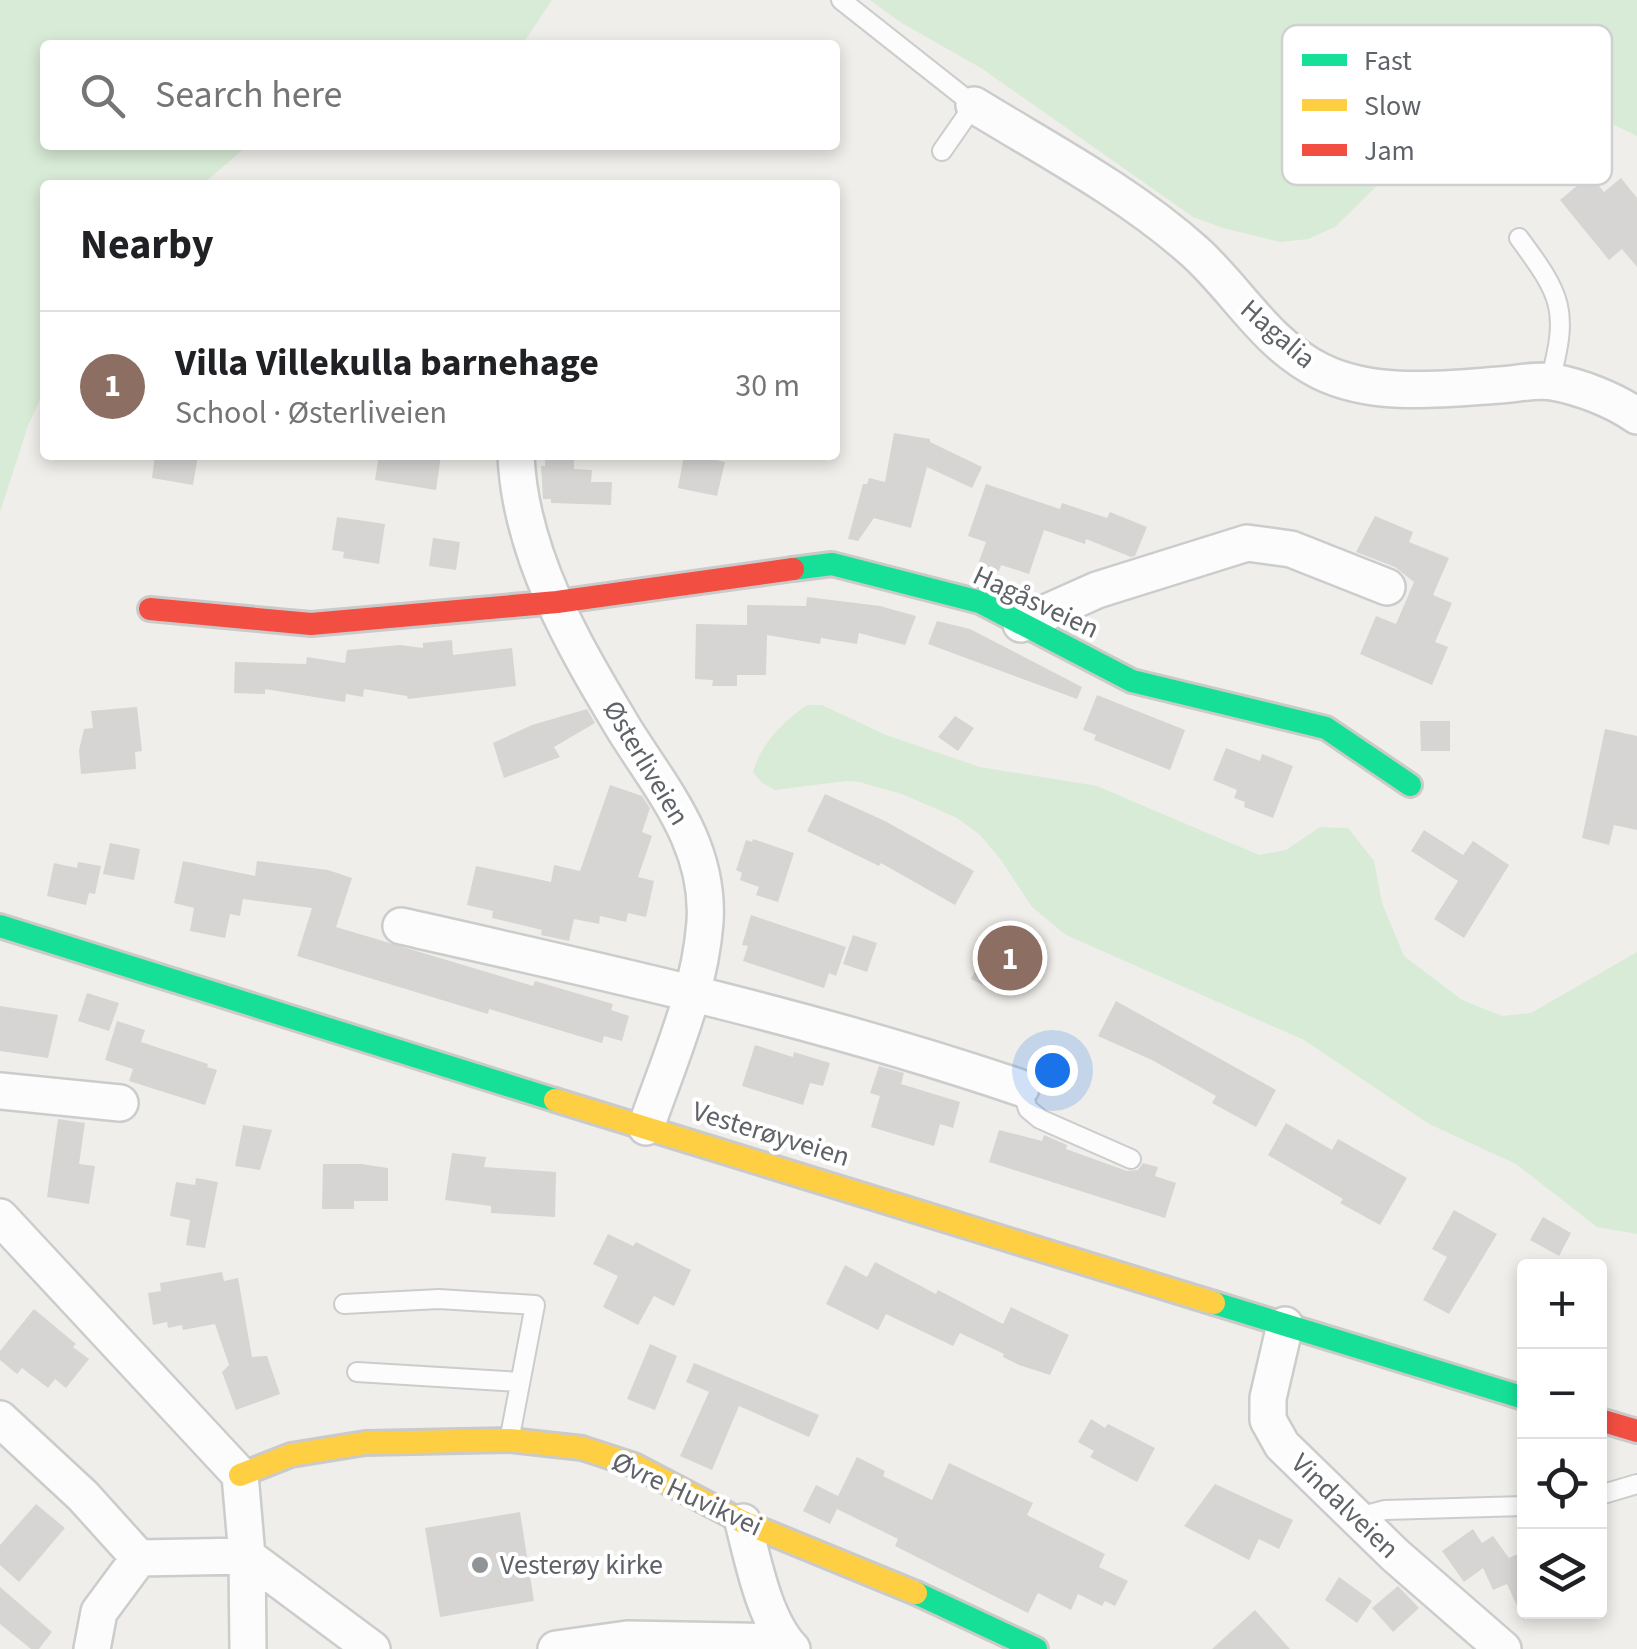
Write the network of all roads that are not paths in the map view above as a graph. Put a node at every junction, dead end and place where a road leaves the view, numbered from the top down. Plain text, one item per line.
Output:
1 (842, 0) edge
2 (974, 105) junction
3 (942, 150) dead end
4 (1519, 238) dead end
5 (1550, 382) junction
6 (1637, 416) edge
7 (516, 460) edge
8 (1387, 587) dead end
9 (556, 602) junction
10 (150, 608) dead end
11 (1022, 624) junction
12 (1410, 785) dead end
13 (0, 926) edge
14 (401, 926) dead end
15 (693, 992) junction
16 (1021, 1088) joint
17 (0, 1091) edge
18 (120, 1103) dead end
19 (646, 1126) junction
20 (1131, 1158) dead end
21 (0, 1217) edge
22 (344, 1304) dead end
23 (1285, 1325) junction
24 (357, 1372) dead end
25 (520, 1382) junction
26 (1517, 1396) edge
27 (0, 1419) edge
28 (1607, 1422) edge
29 (1637, 1431) edge
30 (510, 1440) junction
31 (240, 1475) junction
32 (1637, 1484) edge
33 (1607, 1492) edge
34 (1517, 1506) edge
35 (743, 1522) junction
36 (1362, 1522) junction
37 (247, 1556) junction
38 (139, 1558) junction
39 (788, 1645) edge
40 (92, 1649) edge
41 (248, 1649) edge
42 (372, 1649) edge
43 (556, 1649) edge
44 (1036, 1649) edge
45 (1503, 1649) edge

1 - 2 lane
2 - 3 lane
2 - 5 street, Hagalia
4 - 5 lane
5 - 6 street, Hagalia
7 - 9 street, Østerliveien
8 - 11 street
9 - 10 street
9 - 11 street, Hagåsveien
9 - 15 street, Østerliveien
11 - 12 street, Hagåsveien
13 - 19 street, Vesterøyveien
14 - 15 street
15 - 16 street
15 - 19 street, Østerliveien
16 - 20 lane
17 - 18 street
19 - 23 street, Vesterøyveien
21 - 31 street
22 - 25 lane
23 - 26 street, Vesterøyveien
23 - 36 street, Vindalveien
24 - 25 lane
25 - 30 lane
27 - 38 street
28 - 29 street
30 - 31 street, Øvre Huvikvei
30 - 35 street, Øvre Huvikvei
31 - 37 street
32 - 33 lane
34 - 36 lane
35 - 39 street
35 - 44 street, Øvre Huvikvei
36 - 45 street, Vindalveien
37 - 38 street
37 - 41 street
37 - 42 street
38 - 40 street
39 - 43 street

